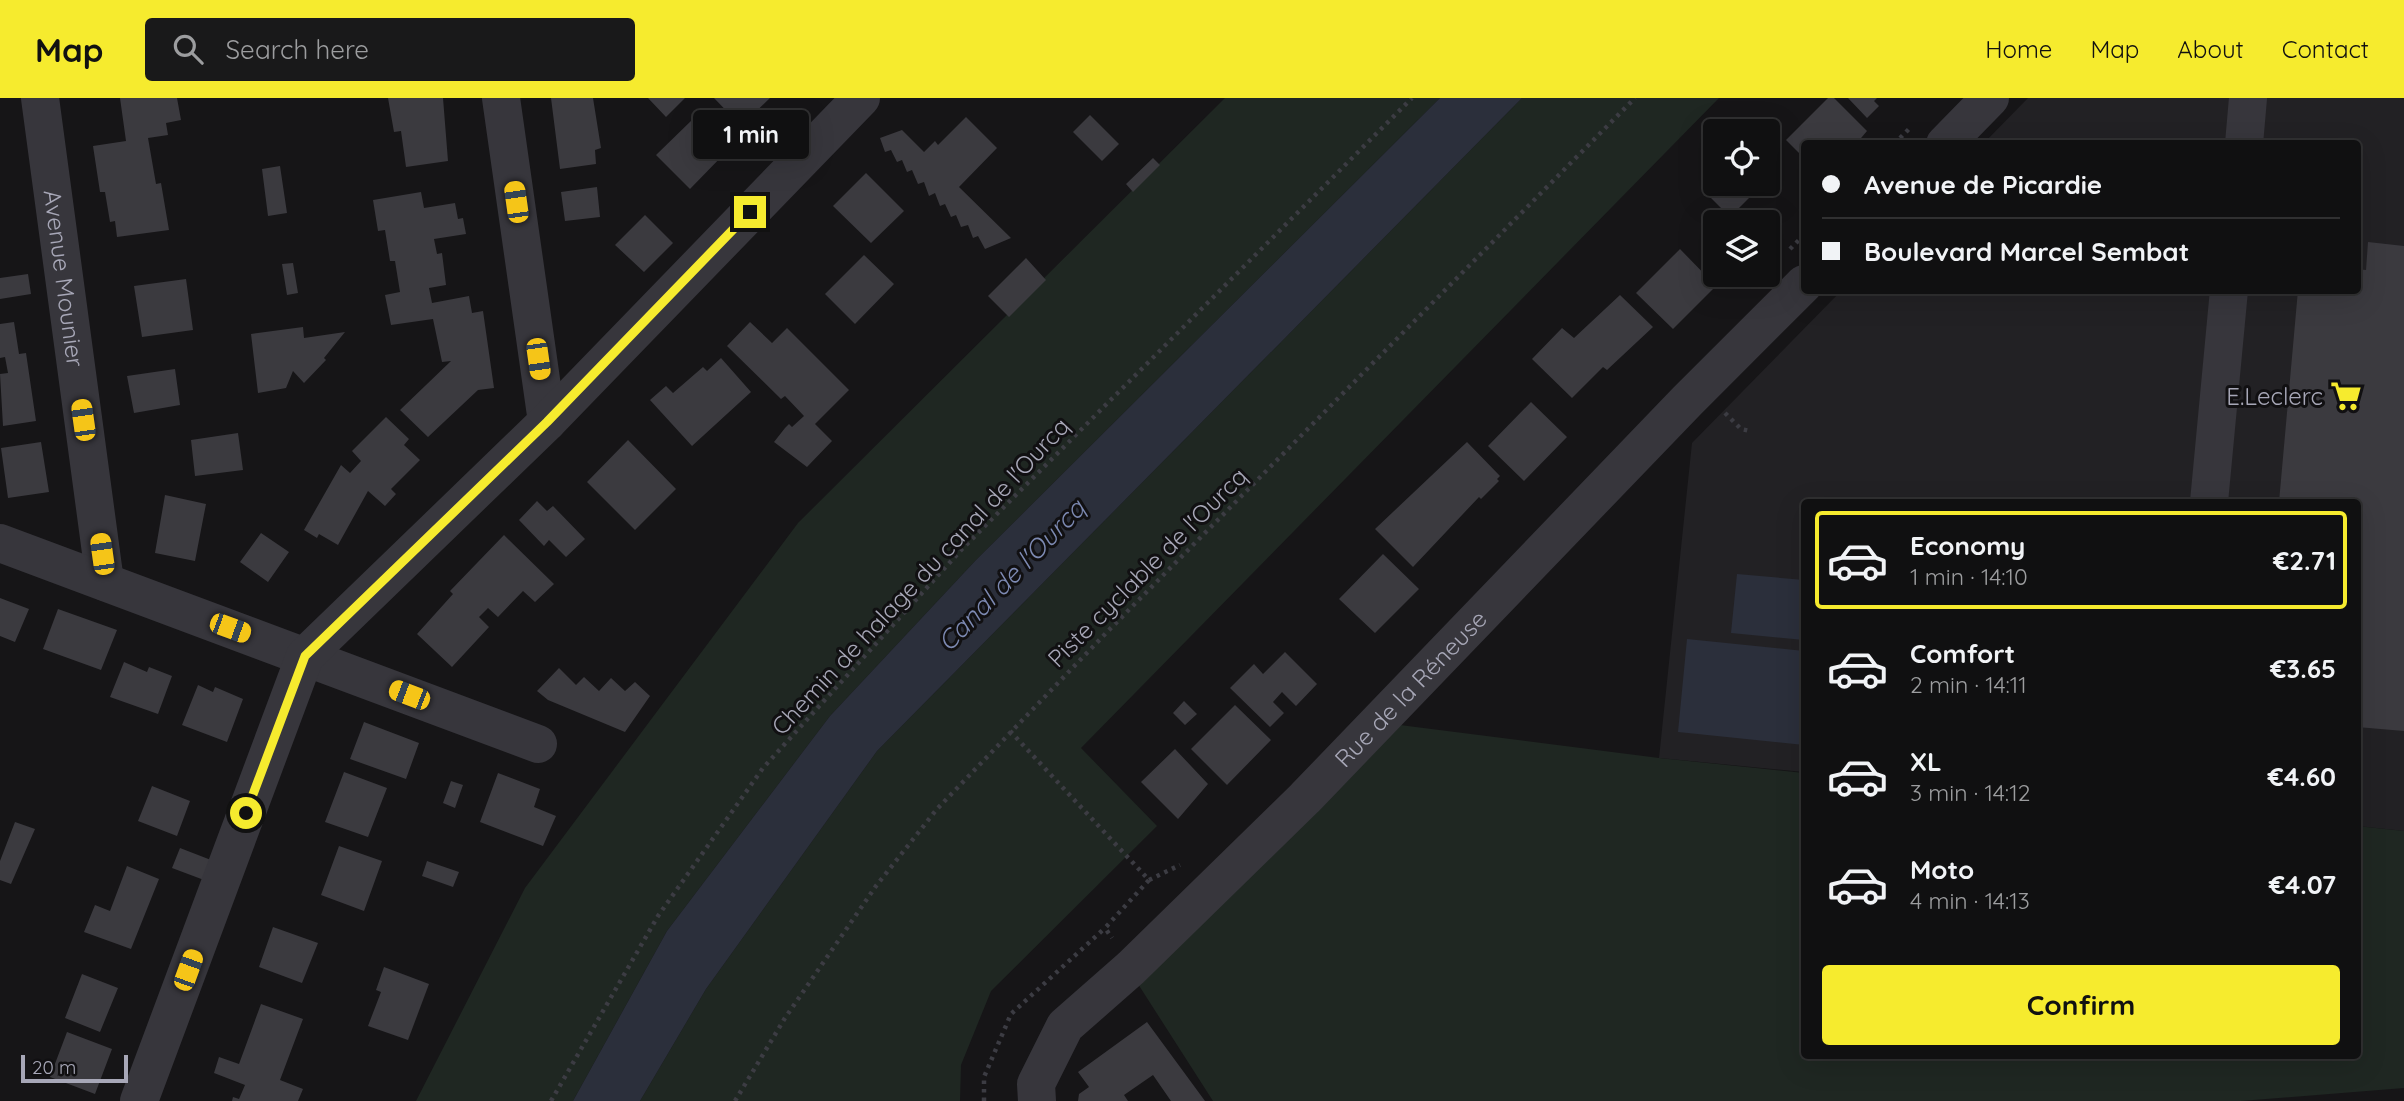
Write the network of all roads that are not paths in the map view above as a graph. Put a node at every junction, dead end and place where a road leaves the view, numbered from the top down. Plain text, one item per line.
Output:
1 (40, 98) edge
2 (501, 98) edge
3 (861, 98) edge
4 (1990, 98) edge
5 (2248, 98) edge
6 (1949, 140) edge
7 (2244, 140) edge
8 (1801, 287) edge
9 (2229, 294) edge
10 (547, 422) junction
11 (2208, 499) edge
12 (0, 543) edge
13 (105, 582) junction
14 (305, 656) junction
15 (538, 744) dead end
16 (139, 1101) edge
17 (1037, 1101) edge

1 - 13 street, Avenue Mounier
2 - 10 street
3 - 10 street
4 - 6 street
5 - 7 street
8 - 17 street, Rue de la Réneuse
9 - 11 street
10 - 14 street
12 - 13 street
13 - 14 street
14 - 15 street
14 - 16 street

